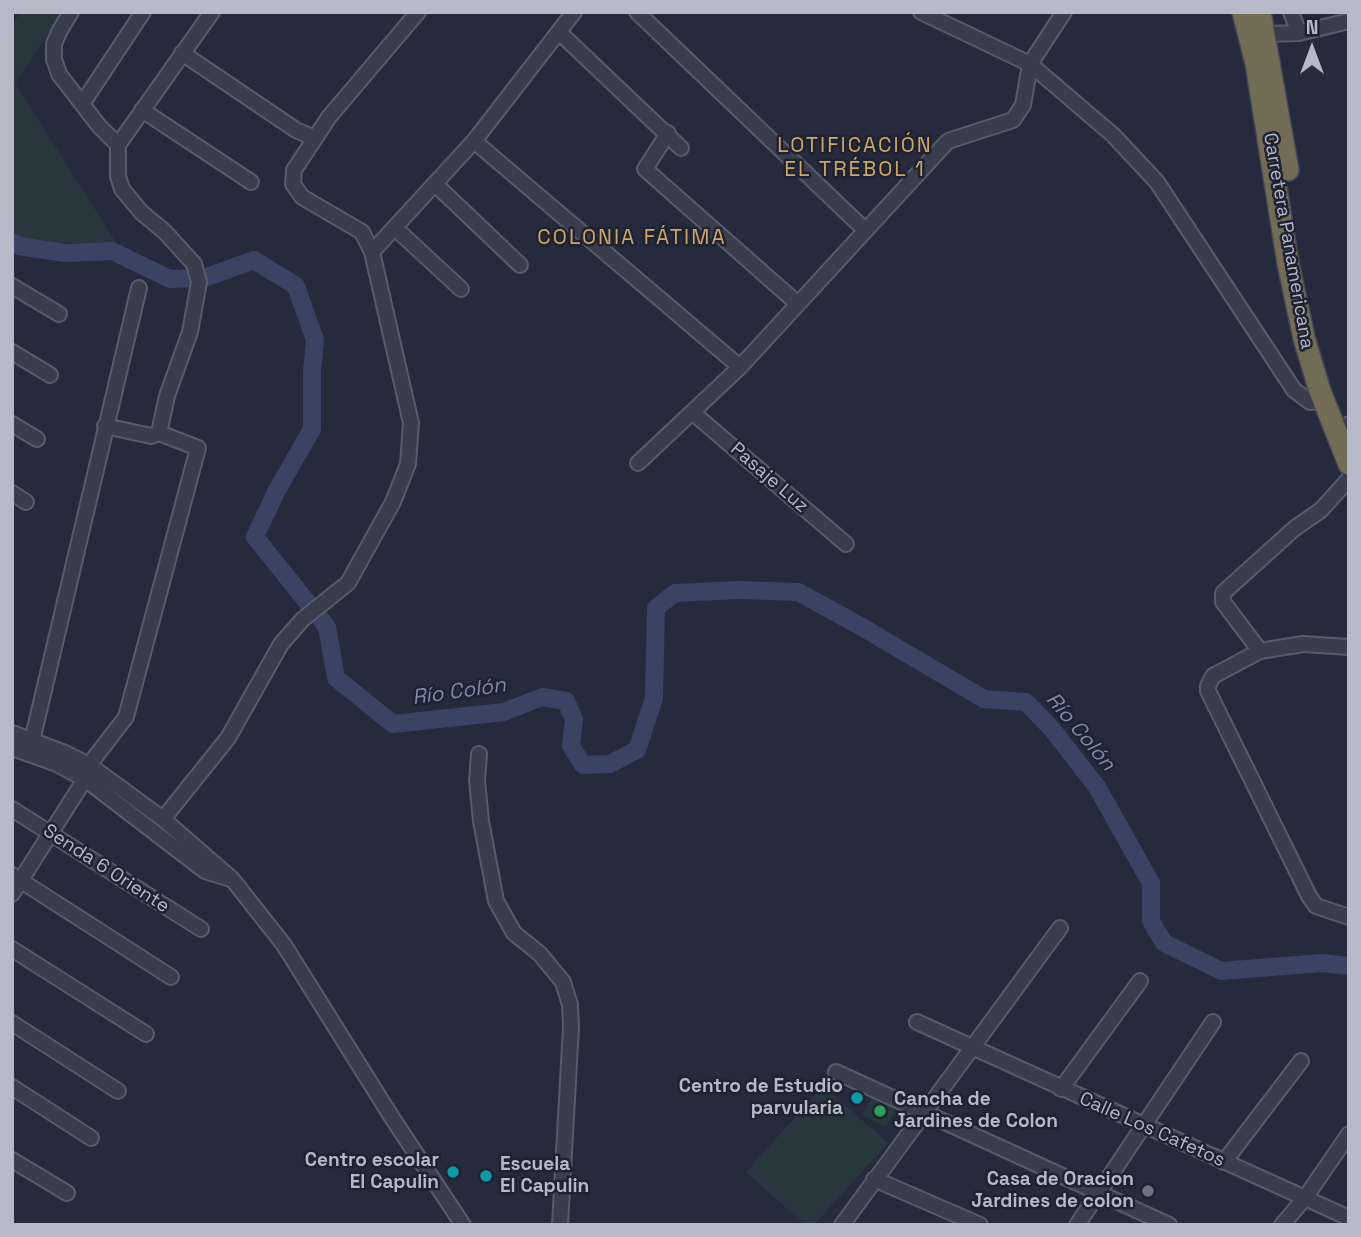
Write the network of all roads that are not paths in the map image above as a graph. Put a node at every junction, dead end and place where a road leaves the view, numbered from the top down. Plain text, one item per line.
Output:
1 (71, 12) edge
2 (143, 12) edge
3 (212, 12) edge
4 (418, 12) edge
5 (574, 12) edge
6 (636, 12) edge
7 (921, 12) edge
8 (1064, 12) edge
9 (1243, 12) edge
10 (1260, 12) edge
11 (1291, 12) edge
12 (1349, 21) edge
13 (559, 32) junction
14 (1299, 33) junction
15 (1265, 34) junction
16 (182, 53) junction
17 (1030, 64) junction
18 (82, 104) junction
19 (142, 110) junction
20 (668, 133) junction
21 (315, 138) junction
22 (474, 141) junction
23 (118, 145) junction
24 (681, 148) dead end
25 (251, 182) dead end
26 (435, 184) junction
27 (395, 228) junction
28 (865, 230) junction
29 (372, 252) junction
30 (520, 265) dead end
31 (12, 286) edge
32 (139, 288) dead end
33 (461, 289) dead end
34 (798, 304) junction
35 (59, 314) dead end
36 (12, 352) edge
37 (740, 367) junction
38 (50, 375) dead end
39 (1324, 401) junction
40 (692, 412) junction
41 (12, 424) edge
42 (105, 426) junction
43 (1348, 428) edge
44 (159, 433) junction
45 (37, 439) dead end
46 (638, 463) dead end
47 (1349, 464) edge
48 (1349, 479) edge
49 (12, 493) edge
50 (26, 502) dead end
51 (846, 544) dead end
52 (1349, 648) edge
53 (1260, 651) junction
54 (12, 733) edge
55 (32, 741) junction
56 (12, 748) edge
57 (479, 754) dead end
58 (87, 772) junction
59 (12, 808) edge
60 (163, 819) junction
61 (51, 833) junction
62 (17, 878) edge
63 (232, 879) junction
64 (12, 894) edge
65 (1349, 918) edge
66 (1060, 928) dead end
67 (201, 929) dead end
68 (12, 949) edge
69 (171, 977) dead end
70 (1140, 981) dead end
71 (917, 1022) dead end
72 (1213, 1022) dead end
73 (12, 1023) edge
74 (146, 1034) dead end
75 (971, 1048) junction
76 (1301, 1061) dead end
77 (836, 1072) dead end
78 (12, 1087) edge
79 (1061, 1089) junction
80 (118, 1091) dead end
81 (925, 1111) junction
82 (1143, 1126) junction
83 (1349, 1134) edge
84 (91, 1138) dead end
85 (12, 1160) edge
86 (1224, 1162) junction
87 (874, 1178) junction
88 (67, 1194) dead end
89 (1098, 1194) junction
90 (1305, 1198) junction
91 (1349, 1218) edge
92 (463, 1225) edge
93 (561, 1225) edge
94 (842, 1225) edge
95 (980, 1225) edge
96 (1077, 1225) edge
97 (1169, 1225) edge
98 (1282, 1225) edge

1 - 18 street
2 - 18 street
3 - 16 street
4 - 21 street
5 - 13 street
6 - 28 street
7 - 17 street
8 - 17 street
9 - 39 highway, Carretera Panamericana
10 - 15 highway, Carretera Panamericana
11 - 14 street
12 - 14 street
13 - 20 street
13 - 22 street
14 - 15 street
15 - 43 highway, Carretera Panamericana
16 - 19 street
16 - 21 street
17 - 28 street
17 - 39 street
18 - 23 street
19 - 23 street
19 - 25 street
20 - 24 street
20 - 34 street
21 - 29 street
22 - 26 street
22 - 37 street
23 - 44 street
26 - 27 street
26 - 30 street
27 - 29 street
27 - 33 street
28 - 34 street
29 - 60 street
31 - 35 street
32 - 42 street
34 - 37 street
36 - 38 street
37 - 40 street
39 - 47 highway, Carretera Panamericana
40 - 46 street
40 - 51 street, Pasaje Luz
41 - 45 street
42 - 44 street
42 - 55 street
44 - 58 street
48 - 53 street
49 - 50 street
52 - 53 street
53 - 65 street
54 - 55 street
55 - 58 street
56 - 58 street
57 - 93 street
58 - 60 street
58 - 61 street
58 - 63 street
59 - 61 street, Senda 6 Oriente
60 - 63 street
61 - 62 street
61 - 67 street, Senda 6 Oriente
62 - 64 street
62 - 69 street
63 - 92 street
66 - 75 street
68 - 74 street
70 - 79 street
71 - 75 street, Calle Los Cafetos
72 - 82 street
73 - 80 street
75 - 79 street, Calle Los Cafetos
75 - 81 street
76 - 86 street
77 - 81 street
78 - 84 street
79 - 82 street, Calle Los Cafetos
81 - 87 street
81 - 89 street
82 - 86 street, Calle Los Cafetos
82 - 89 street
83 - 90 street
85 - 88 street
86 - 90 street, Calle Los Cafetos
87 - 94 street
87 - 95 street
89 - 96 street
89 - 97 street
90 - 91 street, Calle Los Cafetos
90 - 98 street

